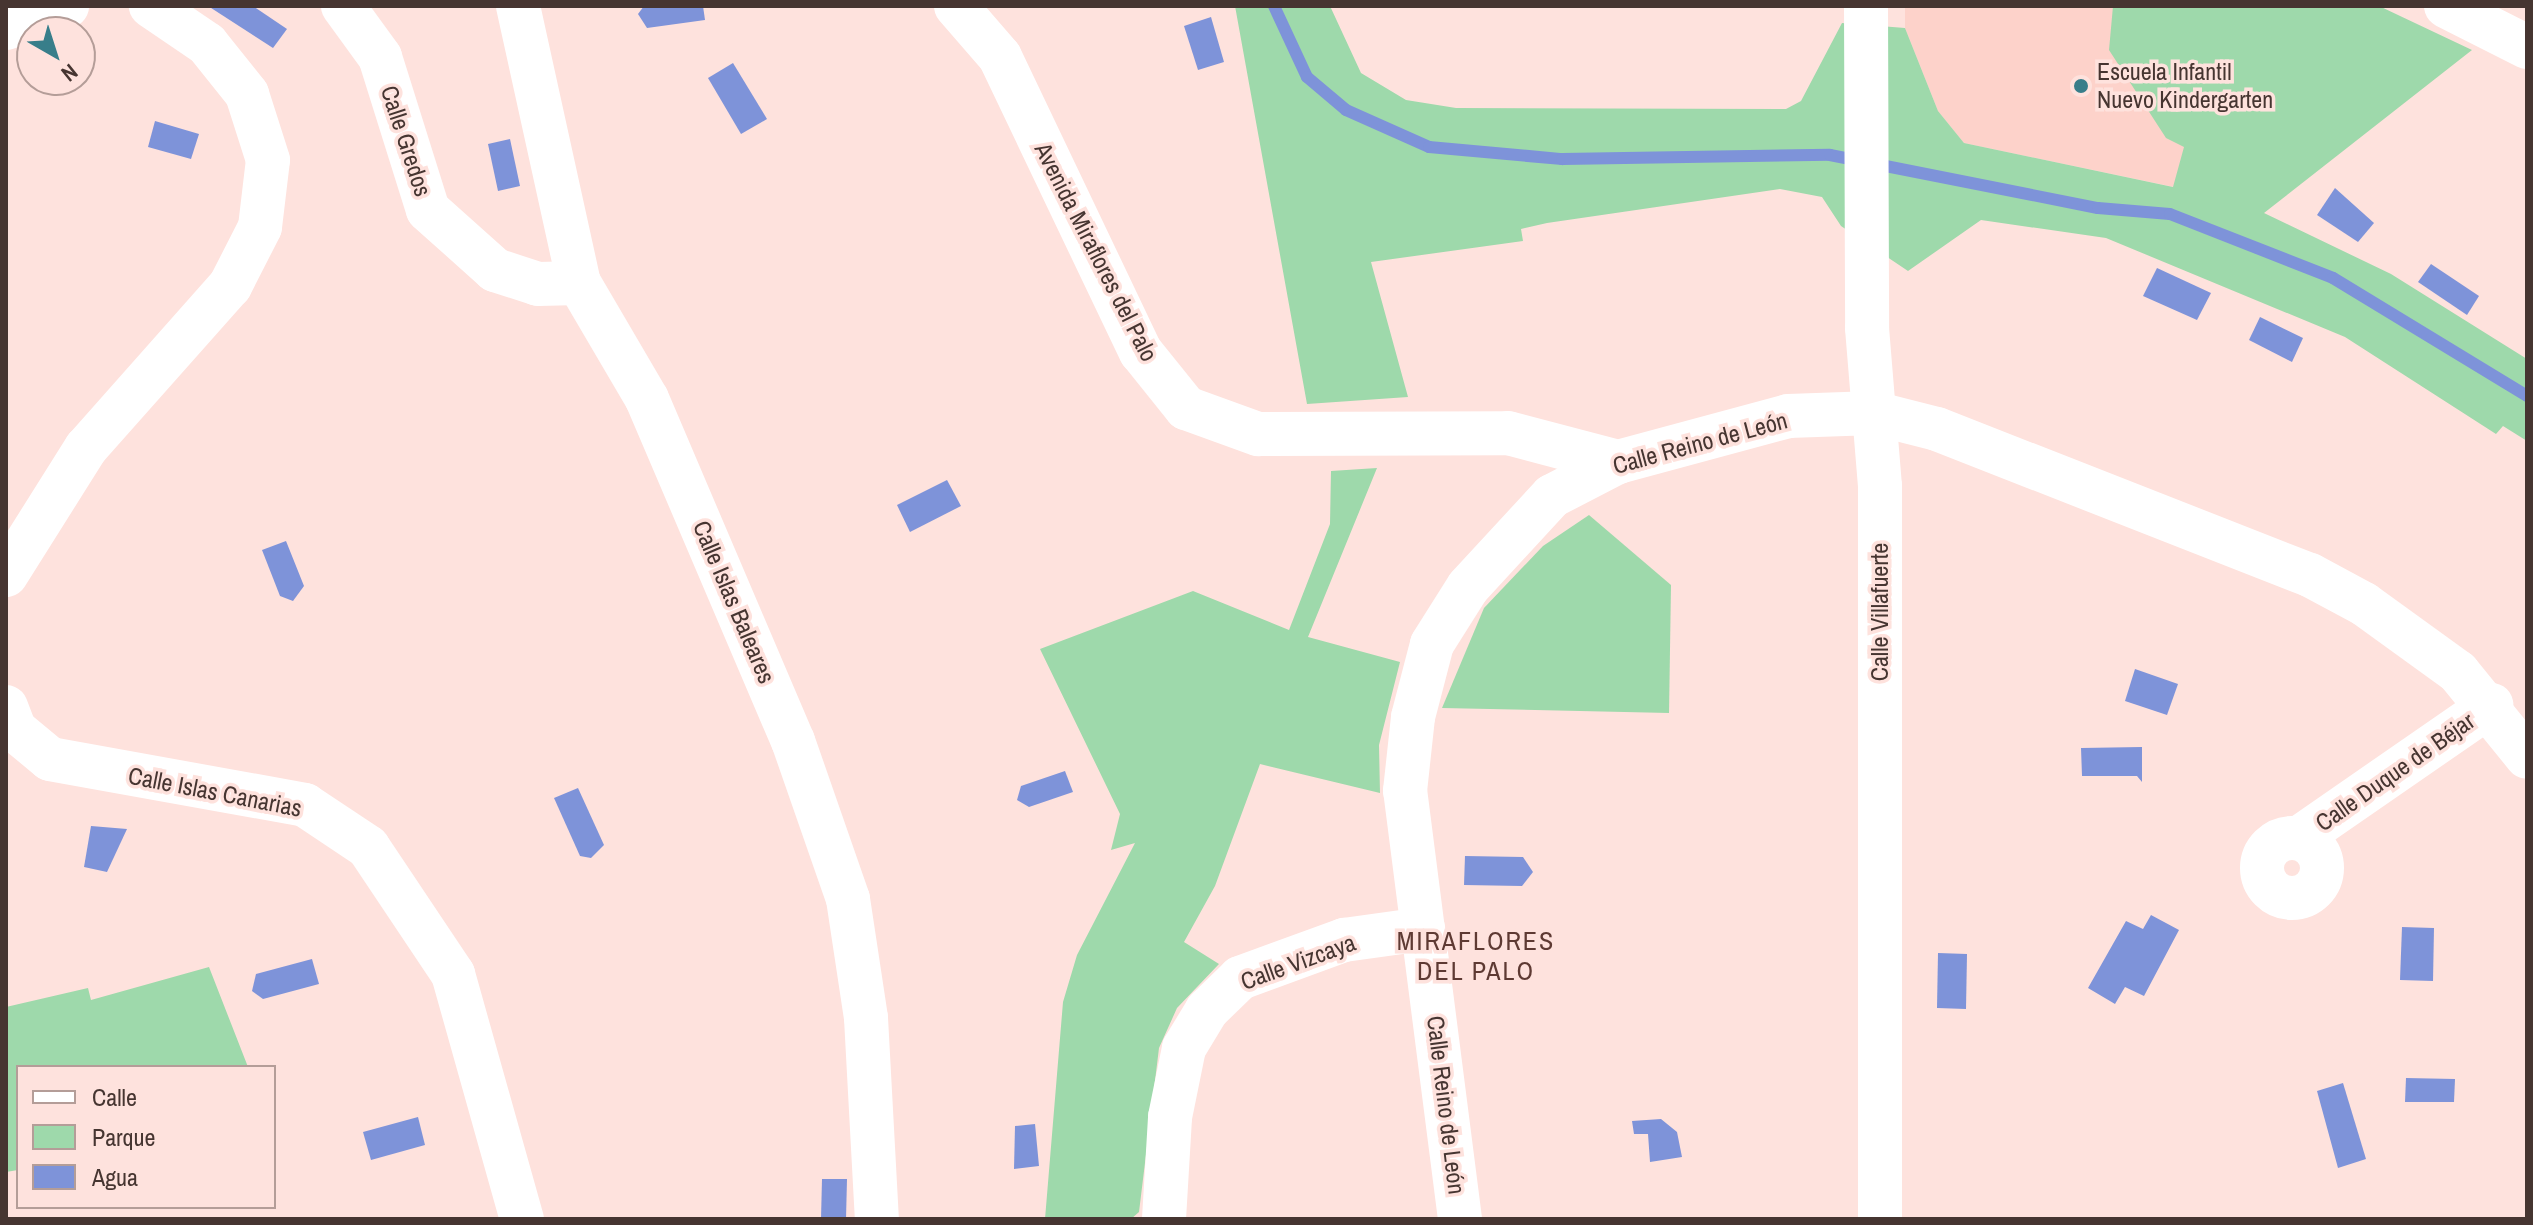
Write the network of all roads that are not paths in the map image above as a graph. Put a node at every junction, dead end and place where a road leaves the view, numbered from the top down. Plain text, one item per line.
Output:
1 (67, 6) edge
2 (151, 6) edge
3 (343, 6) edge
4 (518, 6) edge
5 (956, 6) edge
6 (2446, 6) edge
7 (1865, 16) edge
8 (6, 28) edge
9 (2527, 47) edge
10 (579, 283) junction
11 (1874, 413) junction
12 (1618, 462) junction
13 (6, 575) edge
14 (2491, 705) junction
15 (6, 707) edge
16 (2527, 757) edge
17 (2299, 838) dead end
18 (1423, 929) junction
19 (522, 1219) edge
20 (877, 1219) edge
21 (1164, 1219) edge
22 (1460, 1219) edge
23 (1880, 1219) edge

1 - 8 street
2 - 13 street
3 - 10 street, Calle Gredos
4 - 10 street, Calle Islas Baleares
5 - 12 street, Avenida Miraflores del Palo
6 - 9 street
7 - 11 street, Calle Villafuerte
10 - 20 street, Calle Islas Baleares
11 - 12 street, Calle Reino de León
11 - 14 street, Calle Reino de León
11 - 23 street, Calle Villafuerte
12 - 18 street, Calle Reino de León
14 - 16 street, Calle Reino de León
14 - 17 street, Calle Duque de Béjar
15 - 19 street, Calle Islas Canarias
18 - 21 street, Calle Vizcaya
18 - 22 street, Calle Reino de León

